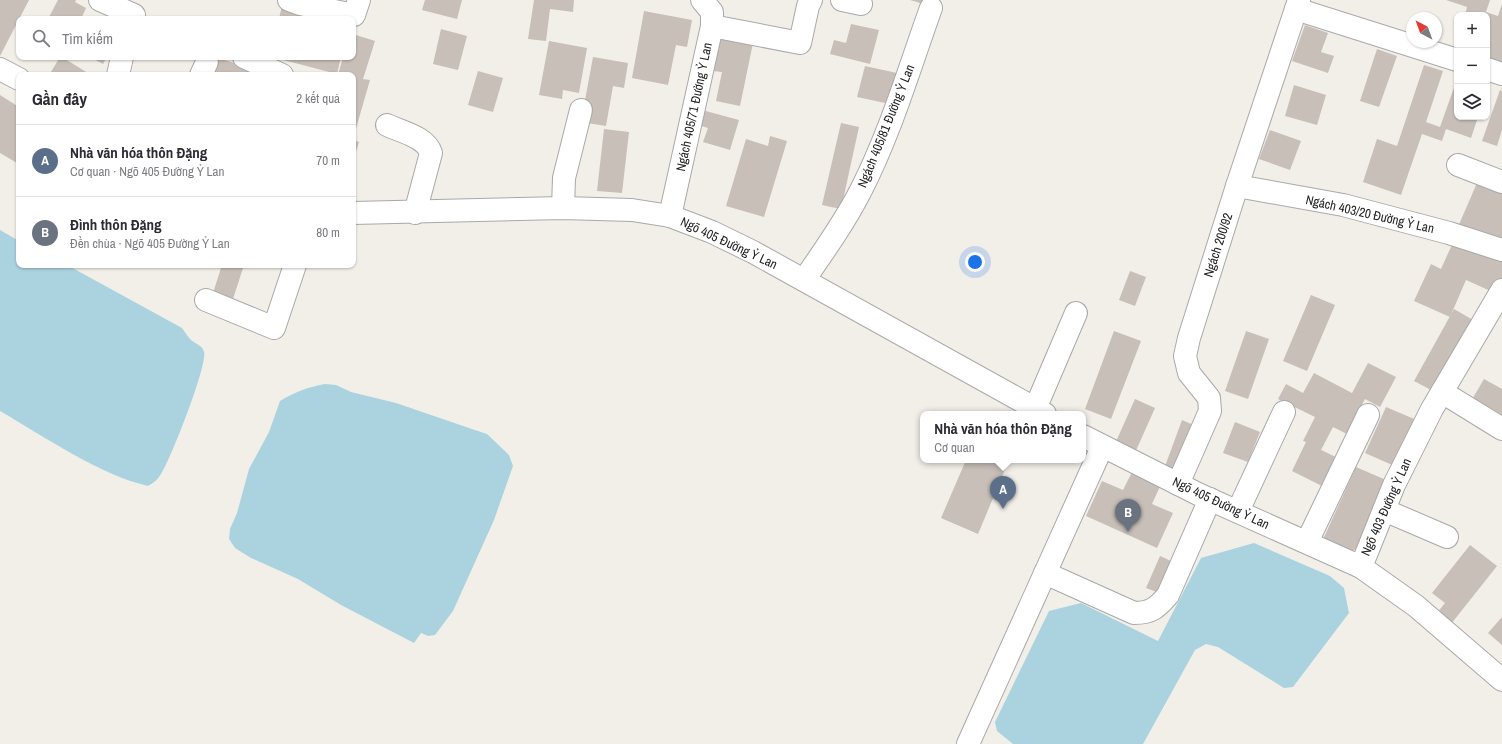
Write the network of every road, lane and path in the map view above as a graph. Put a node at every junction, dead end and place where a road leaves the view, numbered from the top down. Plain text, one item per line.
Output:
1 (100, 0) edge
2 (289, 0) edge
3 (359, 0) edge
4 (702, 0) edge
5 (811, 0) edge
6 (1298, 4) edge
7 (931, 8) dead end
8 (136, 11) edge
9 (712, 26) junction
10 (1454, 59) edge
11 (250, 60) edge
12 (0, 69) edge
13 (1490, 70) edge
14 (276, 72) edge
15 (1502, 74) edge
16 (16, 77) edge
17 (581, 110) dead end
18 (387, 125) dead end
19 (1458, 166) dead end
20 (1502, 182) edge
21 (1237, 186) junction
22 (563, 208) junction
23 (356, 213) edge
24 (414, 213) junction
25 (670, 216) junction
26 (1502, 250) edge
27 (294, 268) edge
28 (804, 280) junction
29 (1502, 290) edge
30 (206, 300) dead end
31 (1076, 313) dead end
32 (1442, 392) junction
33 (1040, 411) edge
34 (1284, 412) dead end
35 (1368, 415) dead end
36 (1502, 429) edge
37 (1086, 438) edge
38 (1102, 446) junction
39 (1178, 484) junction
40 (1210, 499) junction
41 (1384, 510) junction
42 (1238, 511) junction
43 (1447, 537) dead end
44 (1307, 542) junction
45 (1361, 567) junction
46 (1045, 573) junction
47 (1502, 680) edge
48 (968, 744) edge

1 - 8 street
2 - 3 street
4 - 9 street, Ngách 405/71 Đường Ỷ Lan
5 - 9 street
6 - 10 street
6 - 21 street, Ngách 200/92
7 - 28 street, Ngách 405/81 Đường Ỷ Lan
9 - 25 street, Ngách 405/71 Đường Ỷ Lan
11 - 14 street
12 - 16 street
13 - 15 street
17 - 22 street
18 - 24 street
19 - 20 street
21 - 26 street, Ngách 403/20 Đường Ỷ Lan
21 - 39 street, Ngách 200/92
22 - 24 street, Ngõ 405 Đường Ỷ Lan
22 - 25 street, Ngõ 405 Đường Ỷ Lan
23 - 24 street, Ngõ 405 Đường Ỷ Lan
25 - 28 street, Ngõ 405 Đường Ỷ Lan
27 - 30 street
28 - 33 street, Ngõ 405 Đường Ỷ Lan
29 - 32 street, Ngõ 403 Đường Ỷ Lan
31 - 33 street
32 - 36 street
32 - 41 street, Ngõ 403 Đường Ỷ Lan
34 - 42 street
35 - 44 street
37 - 38 street, Ngõ 405 Đường Ỷ Lan
38 - 39 street, Ngõ 405 Đường Ỷ Lan
38 - 46 street
39 - 40 street, Ngõ 405 Đường Ỷ Lan
40 - 42 street, Ngõ 405 Đường Ỷ Lan
40 - 46 street
41 - 43 street
41 - 45 street, Ngõ 403 Đường Ỷ Lan
42 - 44 street, Ngõ 405 Đường Ỷ Lan
44 - 45 street, Ngõ 405 Đường Ỷ Lan
45 - 47 street, Ngõ 403 Đường Ỷ Lan
46 - 48 street

